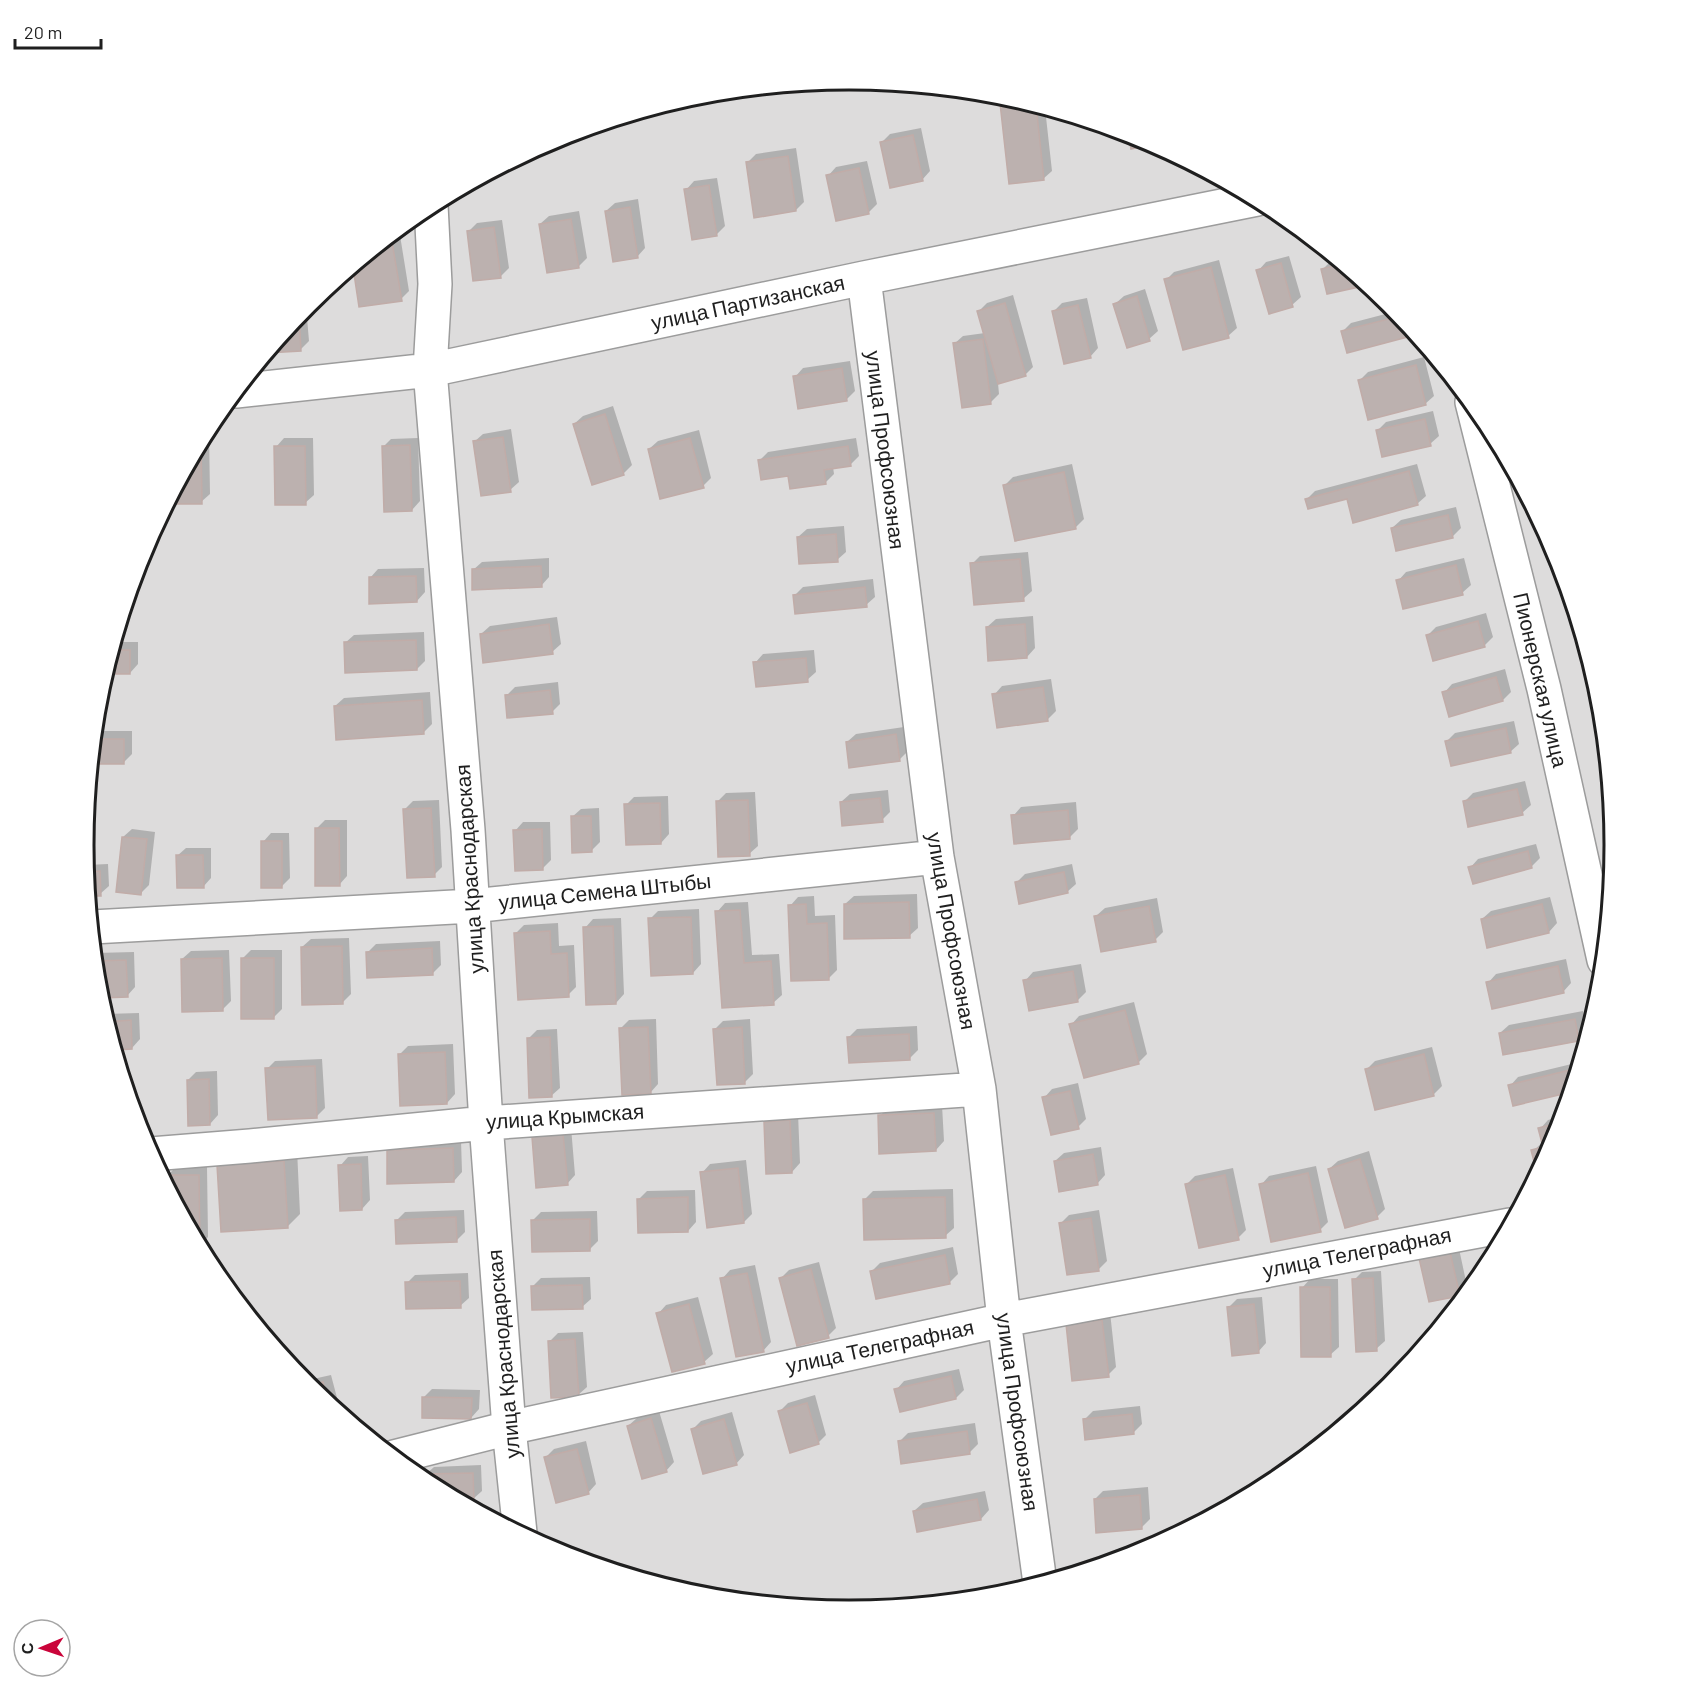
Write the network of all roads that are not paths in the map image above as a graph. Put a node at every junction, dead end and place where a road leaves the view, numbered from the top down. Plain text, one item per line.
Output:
1 (1244, 202) edge
2 (432, 216) edge
3 (864, 278) junction
4 (430, 370) junction
5 (248, 390) edge
6 (1479, 429) edge
7 (937, 857) junction
8 (472, 906) junction
9 (99, 927) edge
10 (1599, 936) edge
11 (979, 1089) junction
12 (486, 1123) junction
13 (161, 1153) edge
14 (1501, 1227) edge
15 (1004, 1320) junction
16 (509, 1428) junction
17 (404, 1454) edge
18 (519, 1523) edge
19 (1039, 1575) edge

1 - 3 street, улица Партизанская
2 - 4 street, улица Краснодарская
3 - 4 street, улица Партизанская
3 - 7 street, улица Профсоюзная
4 - 5 street, улица Партизанская
4 - 8 street, улица Краснодарская
6 - 10 street, Пионерская улица
7 - 8 street, улица Семена Штыбы
7 - 11 street, улица Профсоюзная
8 - 9 street, улица Семена Штыбы
8 - 12 street, улица Краснодарская
11 - 12 street, улица Крымская
11 - 15 street, улица Профсоюзная
12 - 13 street, улица Крымская
12 - 16 street, улица Краснодарская
14 - 15 street, улица Телеграфная
15 - 16 street, улица Телеграфная
15 - 19 street, улица Профсоюзная
16 - 17 street, улица Телеграфная
16 - 18 street, улица Краснодарская

